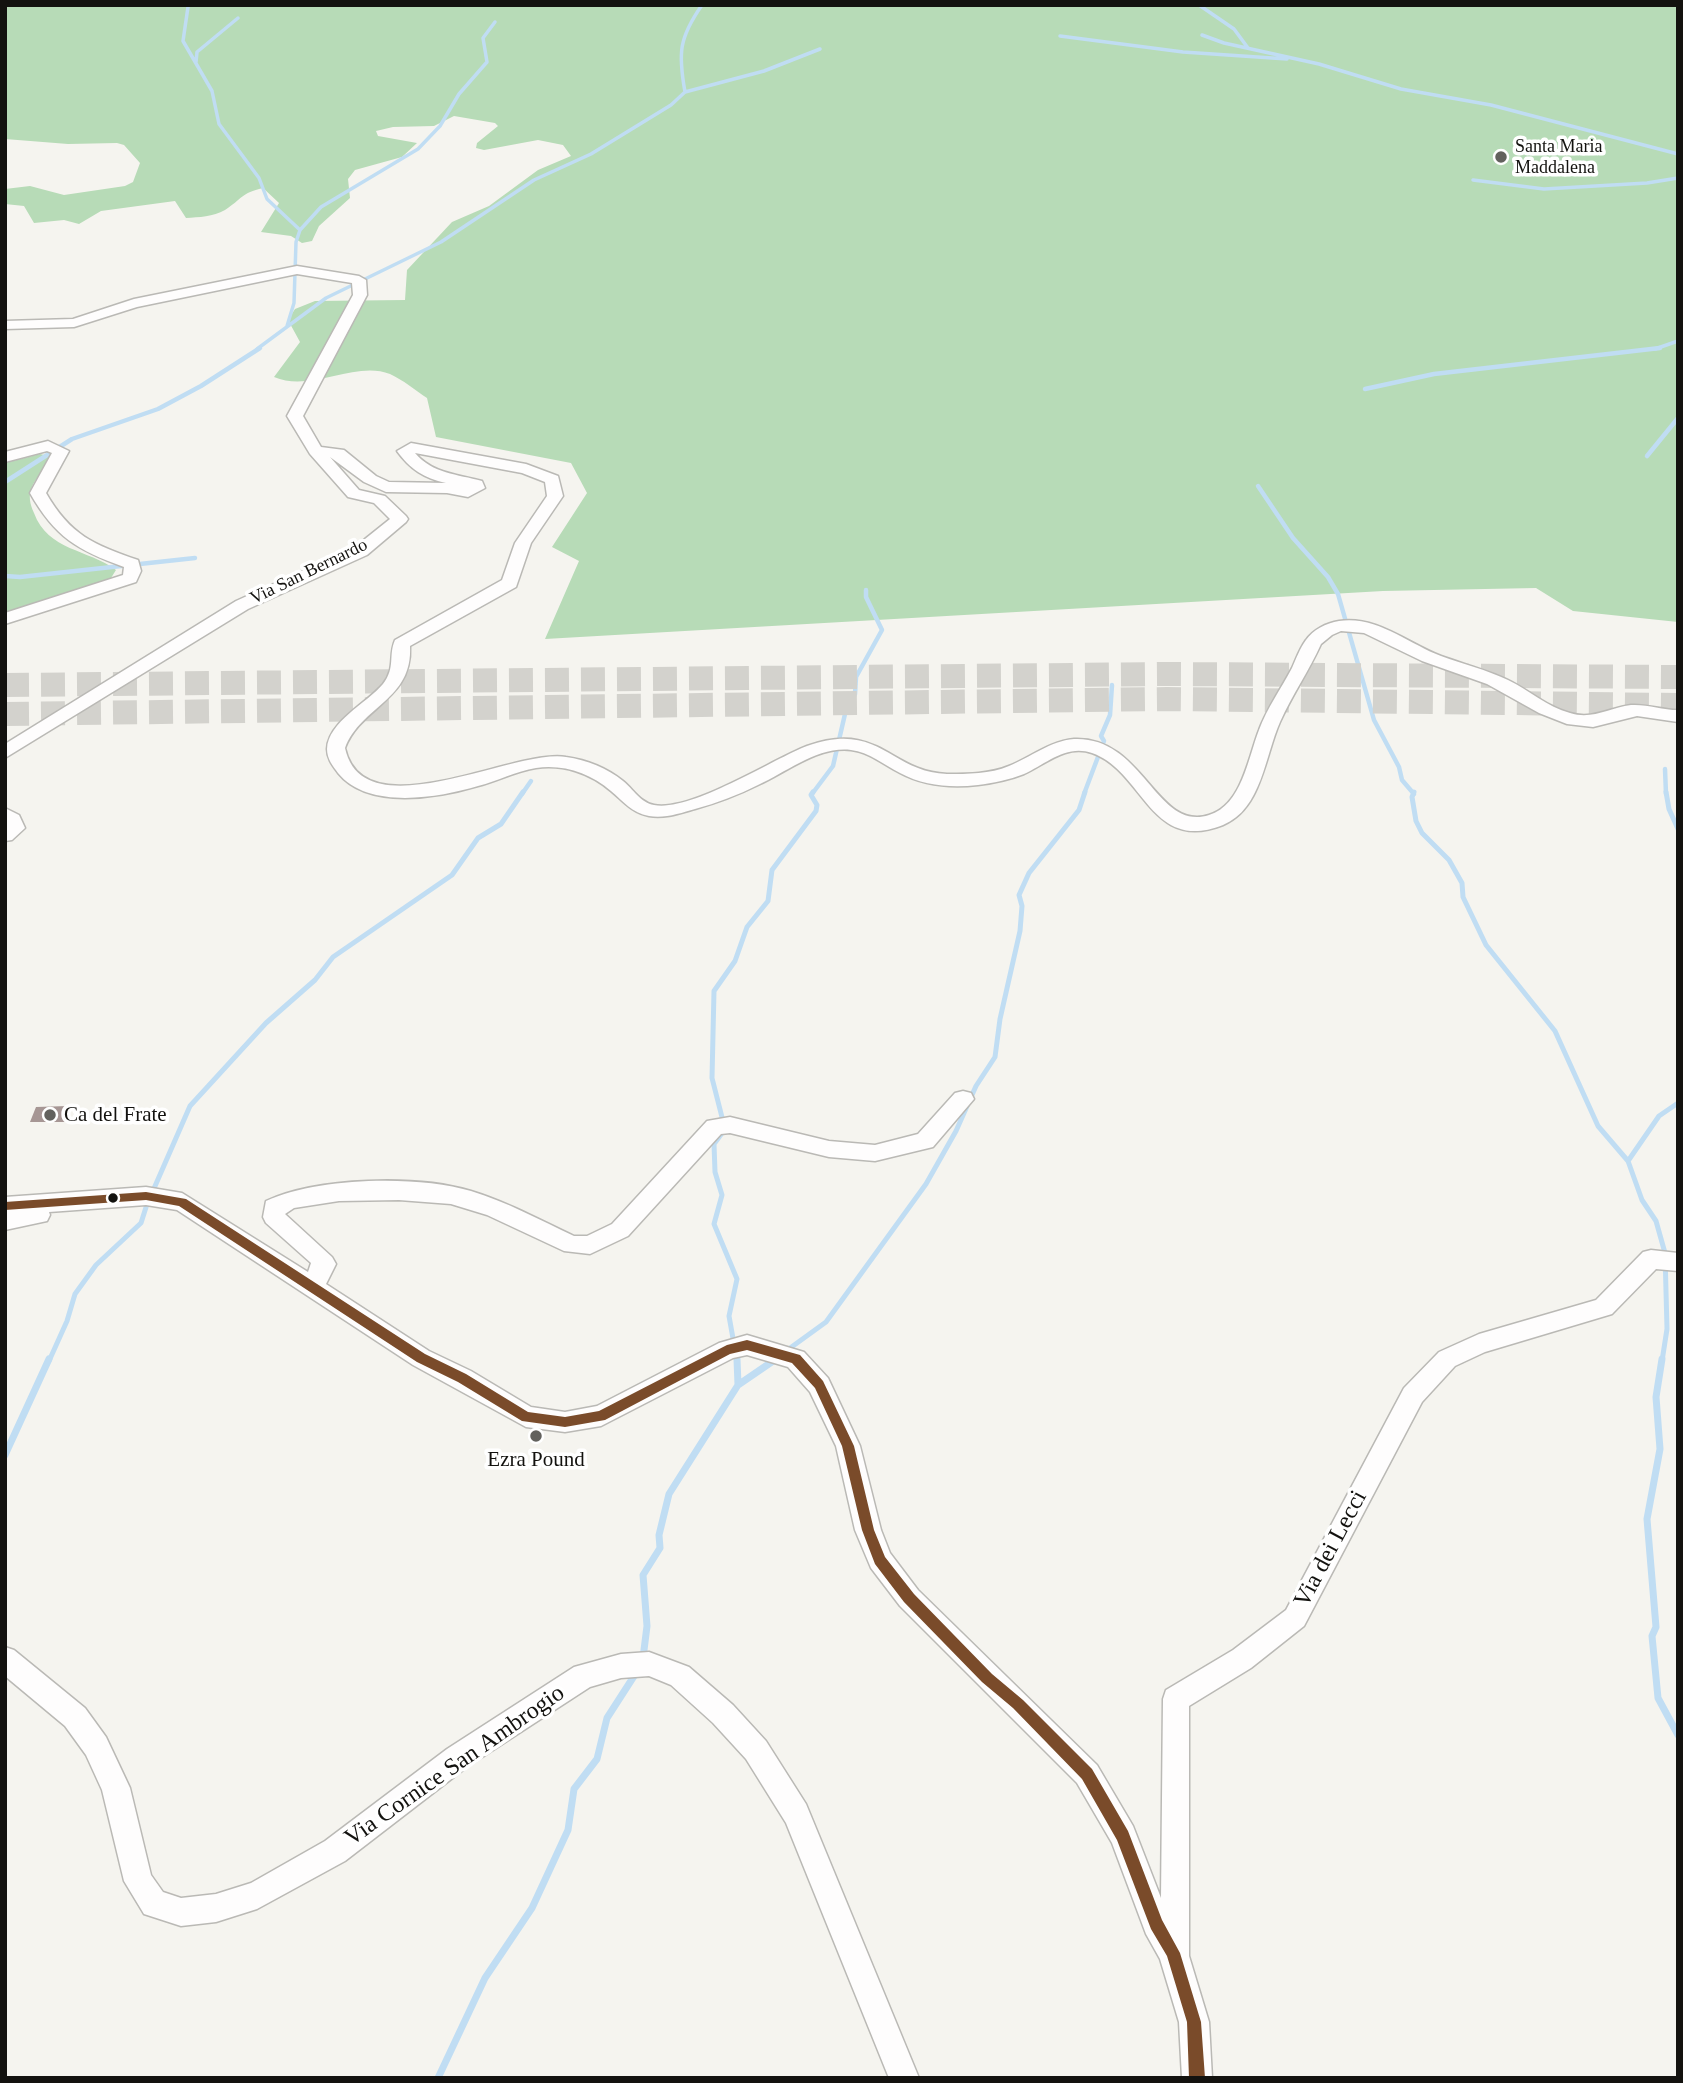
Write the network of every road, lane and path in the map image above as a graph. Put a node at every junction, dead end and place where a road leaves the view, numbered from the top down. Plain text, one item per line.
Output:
1 (5, 325) edge
2 (316, 451) junction
3 (5, 457) edge
4 (5, 620) edge
5 (1678, 716) edge
6 (5, 752) edge
7 (5, 814) edge
8 (5, 835) edge
9 (962, 1099) dead end
10 (109, 1199) junction
11 (5, 1206) edge
12 (5, 1221) edge
13 (1678, 1262) edge
14 (310, 1284) junction
15 (5, 1659) edge
16 (1175, 1960) junction
17 (904, 2078) edge
18 (1197, 2078) edge

1 - 2 street, Via San Bernardo
2 - 5 street
2 - 6 street, Via San Bernardo
3 - 4 street
7 - 8 street
9 - 14 street
10 - 11 street
10 - 12 street
10 - 14 street
13 - 16 street, Via dei Lecci
14 - 16 street
15 - 17 street, Via Cornice San Ambrogio
16 - 18 street

